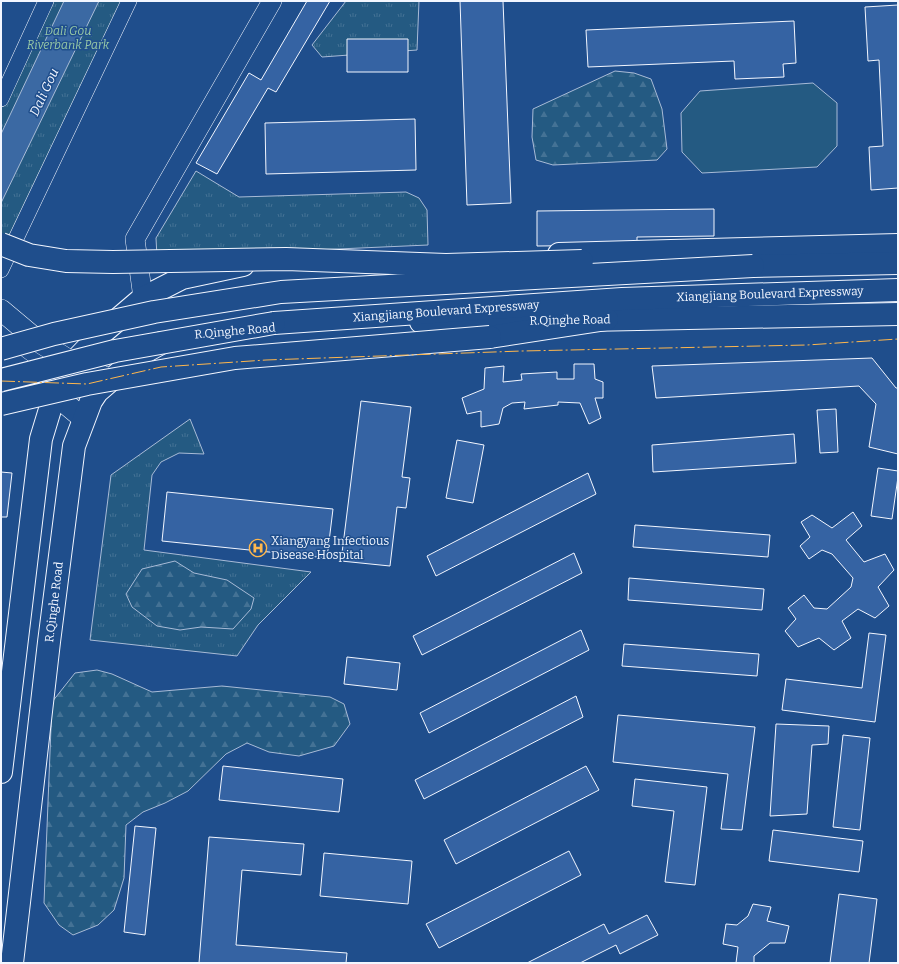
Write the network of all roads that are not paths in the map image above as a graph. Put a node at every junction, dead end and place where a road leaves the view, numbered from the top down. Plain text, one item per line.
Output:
1 (46, 1) edge
2 (129, 1) edge
3 (272, 1) edge
4 (1, 99) edge
5 (1, 244) edge
6 (898, 245) edge
7 (898, 263) edge
8 (753, 266) junction
9 (1, 270) edge
10 (898, 290) edge
11 (143, 298) junction
12 (1, 310) edge
13 (898, 314) edge
14 (608, 319) junction
15 (1, 349) edge
16 (1, 354) edge
17 (73, 363) junction
18 (1, 380) edge
19 (111, 380) junction
20 (54, 394) junction
21 (1, 404) edge
22 (84, 418) junction
23 (1, 772) edge
24 (12, 963) edge

1 - 4 street
2 - 9 street
3 - 11 street
5 - 8 main road, bridge
6 - 11 main road
7 - 8 main road
8 - 15 main road, bridge
10 - 18 main road, Xiangjiang Boulevard Expressway, bridge
11 - 17 main road
12 - 17 main road
13 - 14 main road, R.Qinghe Road
14 - 19 main road, R.Qinghe Road
14 - 21 main road, bridge
16 - 20 main road
17 - 19 main road
17 - 20 main road
19 - 22 main road, R.Qinghe Road
20 - 22 main road
20 - 23 main road
22 - 24 main road, R.Qinghe Road

